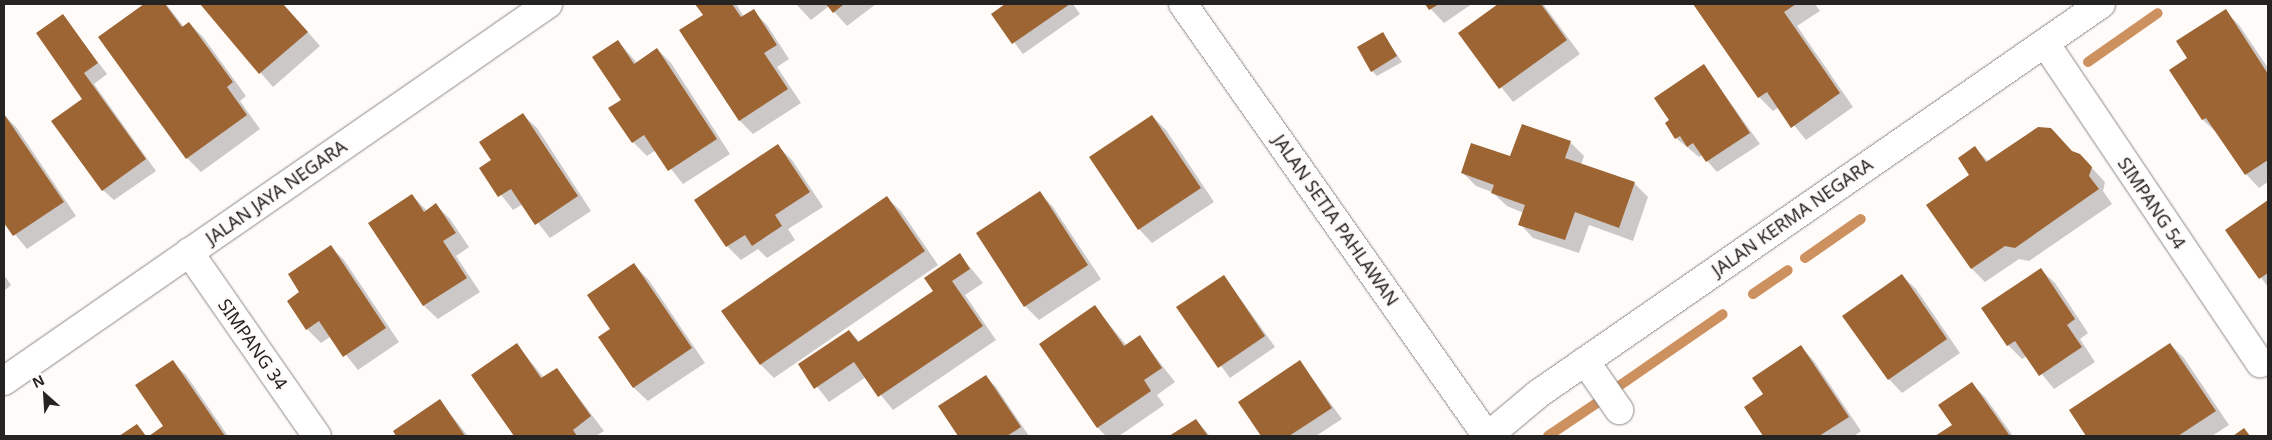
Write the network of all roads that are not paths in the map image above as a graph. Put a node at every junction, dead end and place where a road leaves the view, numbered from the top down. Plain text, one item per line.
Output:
1 (548, 4) edge
2 (1184, 4) edge
3 (2101, 4) edge
4 (2045, 43) junction
5 (189, 252) junction
6 (1585, 361) junction
7 (2260, 363) dead end
8 (4, 381) edge
9 (1619, 410) dead end
10 (317, 436) edge
11 (1488, 436) edge

1 - 5 street, JALAN JAYA NEGARA
2 - 11 street, JALAN SETIA PAHLAWAN
3 - 4 street, JALAN KERMA NEGARA
4 - 6 street, JALAN KERMA NEGARA
4 - 7 street, SIMPANG 54
5 - 8 street, JALAN JAYA NEGARA
5 - 10 street, SIMPANG 34
6 - 9 street
6 - 11 street, JALAN KERMA NEGARA

